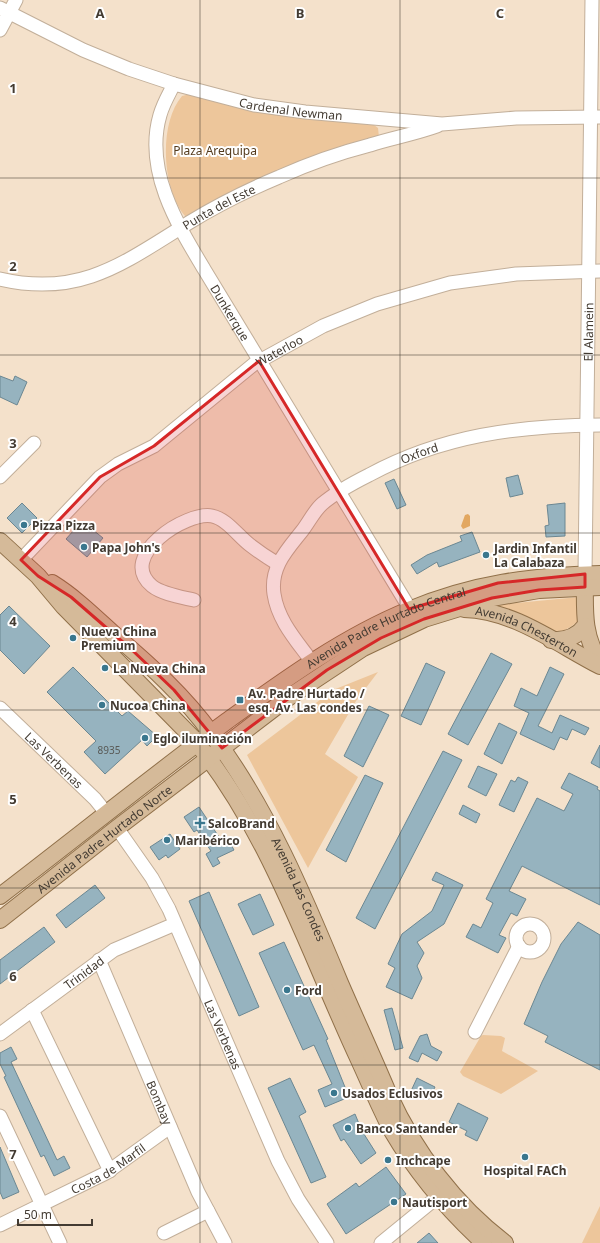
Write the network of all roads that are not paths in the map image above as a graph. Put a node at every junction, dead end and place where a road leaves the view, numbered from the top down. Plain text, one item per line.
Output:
1 (16, 0) edge
2 (592, 0) edge
3 (5, 11) edge
4 (0, 30) edge
5 (174, 84) junction
6 (595, 117) edge
7 (442, 124) junction
8 (180, 228) junction
9 (594, 271) edge
10 (0, 279) edge
11 (259, 361) junction
12 (586, 425) junction
13 (600, 425) edge
14 (34, 443) dead end
15 (0, 477) edge
16 (339, 493) junction
17 (0, 540) edge
18 (21, 560) junction
19 (278, 564) junction
20 (38, 576) junction
21 (593, 580) edge
22 (194, 600) dead end
23 (410, 609) junction
24 (448, 611) junction
25 (585, 626) junction
26 (551, 640) junction
27 (600, 661) edge
28 (312, 662) junction
29 (600, 666) edge
30 (0, 708) edge
31 (211, 733) junction
32 (197, 744) junction
33 (222, 748) junction
34 (208, 759) junction
35 (107, 814) junction
36 (117, 828) junction
37 (4, 894) edge
38 (2, 918) edge
39 (176, 924) junction
40 (519, 946) junction
41 (99, 960) junction
42 (32, 1010) junction
43 (475, 1032) dead end
44 (0, 1034) edge
45 (0, 1116) edge
46 (170, 1127) junction
47 (110, 1171) junction
48 (443, 1192) junction
49 (42, 1205) junction
50 (208, 1211) junction
51 (0, 1225) edge
52 (164, 1233) dead end
53 (60, 1243) edge
54 (225, 1243) edge
55 (327, 1243) edge
56 (381, 1243) edge
57 (484, 1243) edge
58 (505, 1243) edge

1 - 3 street
2 - 6 street, El Alamein
3 - 4 street
3 - 5 street, Cardenal Newman
5 - 7 street, Cardenal Newman
5 - 8 street, Dunkerque
6 - 7 street, Cardenal Newman
6 - 9 street, El Alamein
7 - 8 street, Punta del Este
8 - 10 street, Punta del Este
8 - 11 street, Dunkerque
9 - 11 street, Waterloo
9 - 12 street, El Alamein
11 - 16 street, Dunkerque
11 - 18 street, Waterloo
12 - 13 street, Oxford
12 - 16 street, Oxford
12 - 21 street, El Alamein
14 - 15 street
16 - 19 street, Oxford
16 - 23 street, Dunkerque
17 - 18 main road, Avenida Las Condes
18 - 20 main road, Avenida Las Condes
19 - 22 street
19 - 28 street, Oxford
20 - 31 main road, Avenida Las Condes
20 - 32 main road, Avenida Las Condes
21 - 23 main road, Avenida Padre Hurtado Central
21 - 24 main road, Avenida Padre Hurtado Central
21 - 25 main road, El Alamein
23 - 28 main road, Avenida Padre Hurtado Central
24 - 26 main road, Avenida Chesterton
24 - 33 main road, Avenida Padre Hurtado Central
25 - 26 main road
25 - 27 main road, El Alamein
26 - 29 main road, Avenida Chesterton
28 - 31 main road, Avenida Padre Hurtado Central
30 - 35 street, Las Verbenas
31 - 32 main road, Avenida Padre Hurtado Central
31 - 33 main road, Avenida Las Condes
32 - 34 main road, Avenida Las Condes
32 - 35 main road, Avenida Padre Hurtado Norte
33 - 34 main road, Avenida Padre Hurtado Central
33 - 48 main road, Avenida Las Condes
34 - 36 main road, Avenida Padre Hurtado Norte
34 - 48 main road, Avenida Las Condes
35 - 37 main road, Avenida Padre Hurtado Norte
36 - 38 main road, Avenida Padre Hurtado Norte
36 - 39 street, Las Verbenas
37 - 38 main road
39 - 41 street, Trinidad
39 - 55 street, Las Verbenas
40 - 40 street
40 - 43 street
41 - 42 street, Trinidad
41 - 46 street, Bombay
42 - 44 street, Trinidad
42 - 47 street
45 - 49 street
46 - 47 street, Costa de Marfil
46 - 50 street, Bombay
47 - 49 street, Costa de Marfil
48 - 56 street
48 - 57 main road, Avenida Las Condes
48 - 58 main road, Avenida Las Condes
49 - 51 street, Costa de Marfil
49 - 53 street
50 - 52 street
50 - 54 street, Bombay

